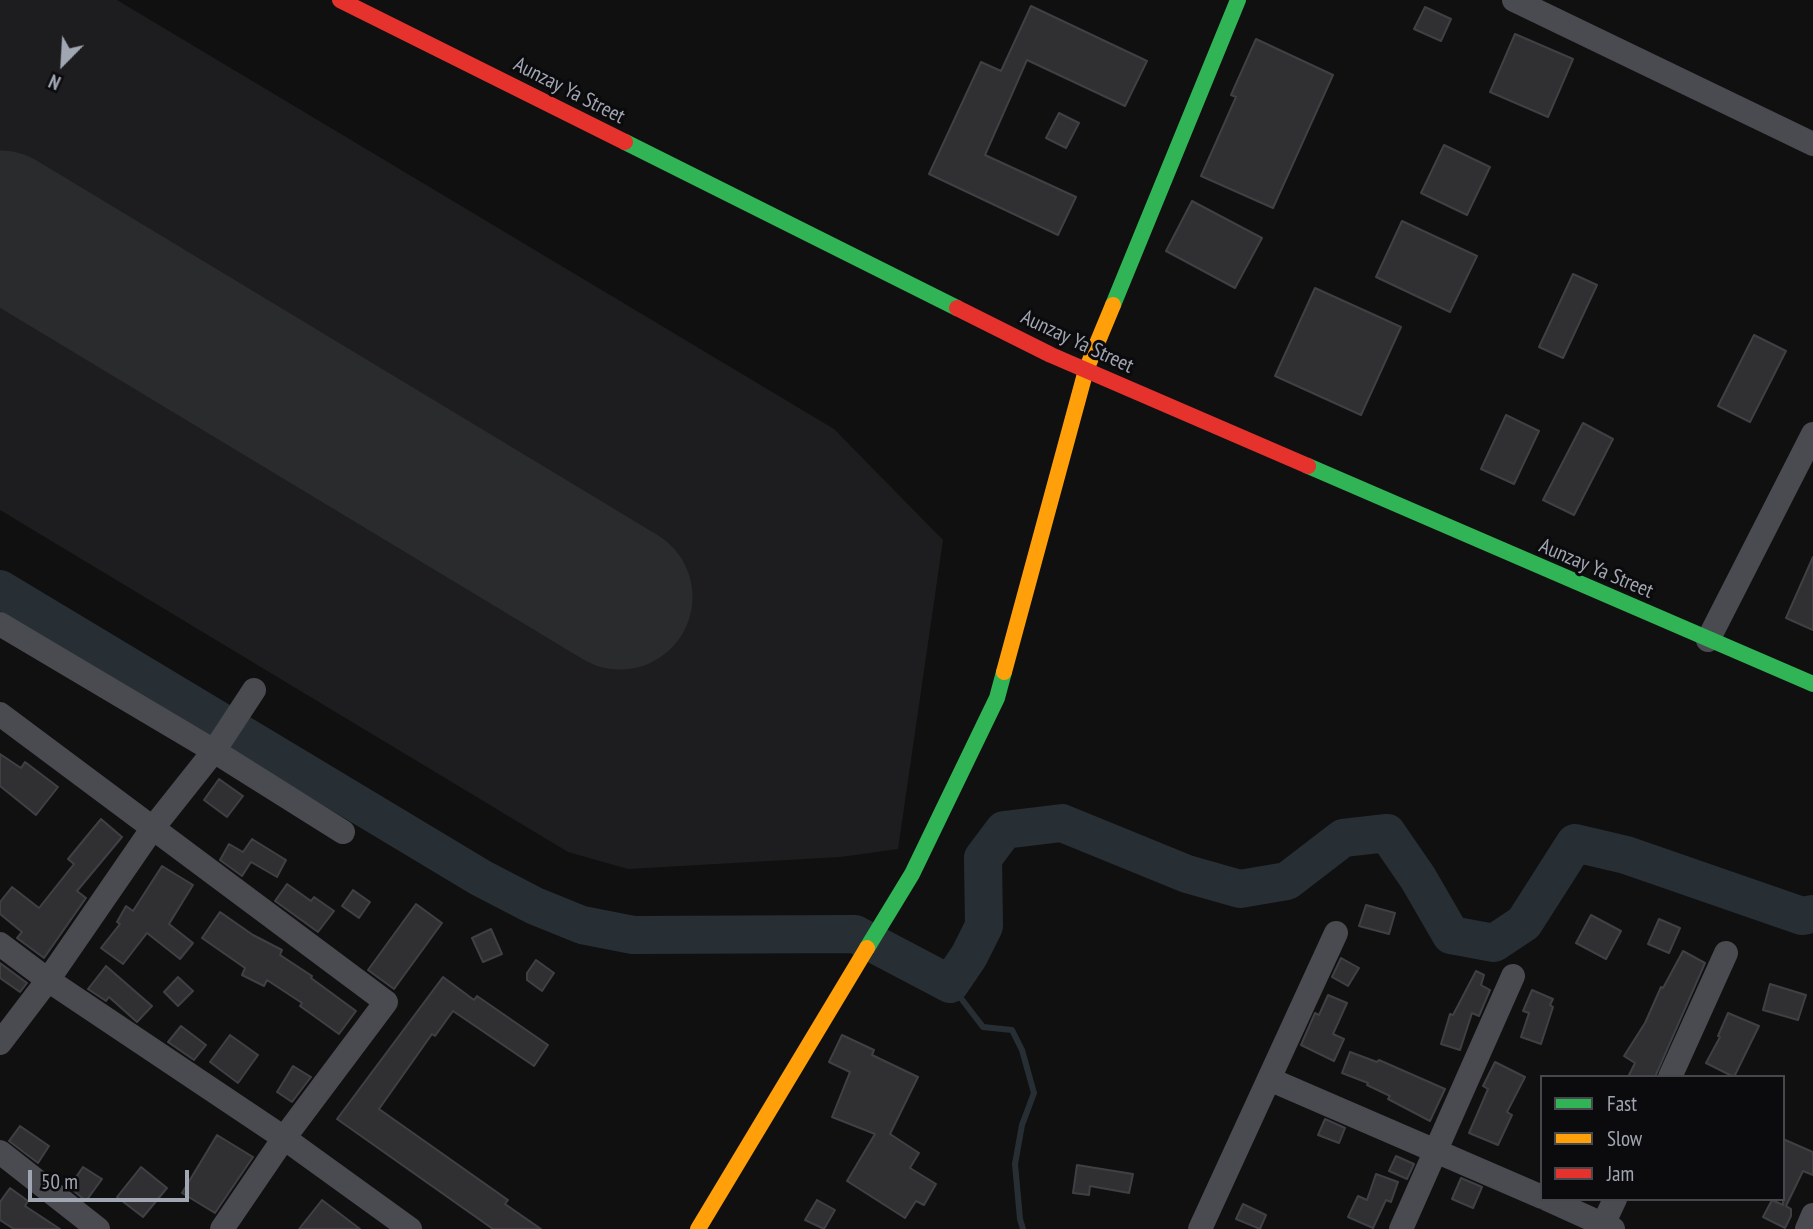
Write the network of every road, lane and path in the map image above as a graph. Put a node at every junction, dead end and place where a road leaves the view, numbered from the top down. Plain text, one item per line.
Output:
1 (340, 0) edge
2 (1238, 0) edge
3 (1514, 0) edge
4 (1813, 144) edge
5 (1086, 370) junction
6 (1813, 434) edge
7 (0, 624) edge
8 (1709, 640) junction
9 (1813, 684) edge
10 (254, 691) dead end
11 (0, 714) edge
12 (214, 751) junction
13 (152, 829) junction
14 (343, 832) dead end
15 (1336, 933) dead end
16 (0, 944) edge
17 (1726, 953) dead end
18 (1513, 976) dead end
19 (48, 980) junction
20 (0, 1043) edge
21 (1671, 1075) edge
22 (1269, 1079) junction
23 (284, 1138) junction
24 (1437, 1151) junction
25 (0, 1152) edge
26 (1540, 1196) edge
27 (1551, 1201) edge
28 (1614, 1201) edge
29 (1813, 1215) edge
30 (1606, 1228) edge
31 (98, 1229) edge
32 (222, 1229) edge
33 (410, 1229) edge
34 (698, 1229) edge
35 (1200, 1229) edge
36 (1401, 1229) edge
37 (1807, 1229) edge

1 - 5 street, Aunzay Ya Street
2 - 5 street
3 - 4 street
5 - 8 street, Aunzay Ya Street
5 - 34 street
6 - 8 street
7 - 12 street
8 - 9 street, Aunzay Ya Street
10 - 12 street
11 - 13 street
12 - 13 street
12 - 14 street
13 - 19 street
13 - 23 street
15 - 22 street
16 - 19 street
17 - 21 street
18 - 24 street
19 - 20 street
19 - 23 street
22 - 24 street
22 - 35 street
23 - 32 street
23 - 33 street
24 - 26 street
24 - 36 street
25 - 31 street
27 - 30 street
28 - 30 street
29 - 37 street

